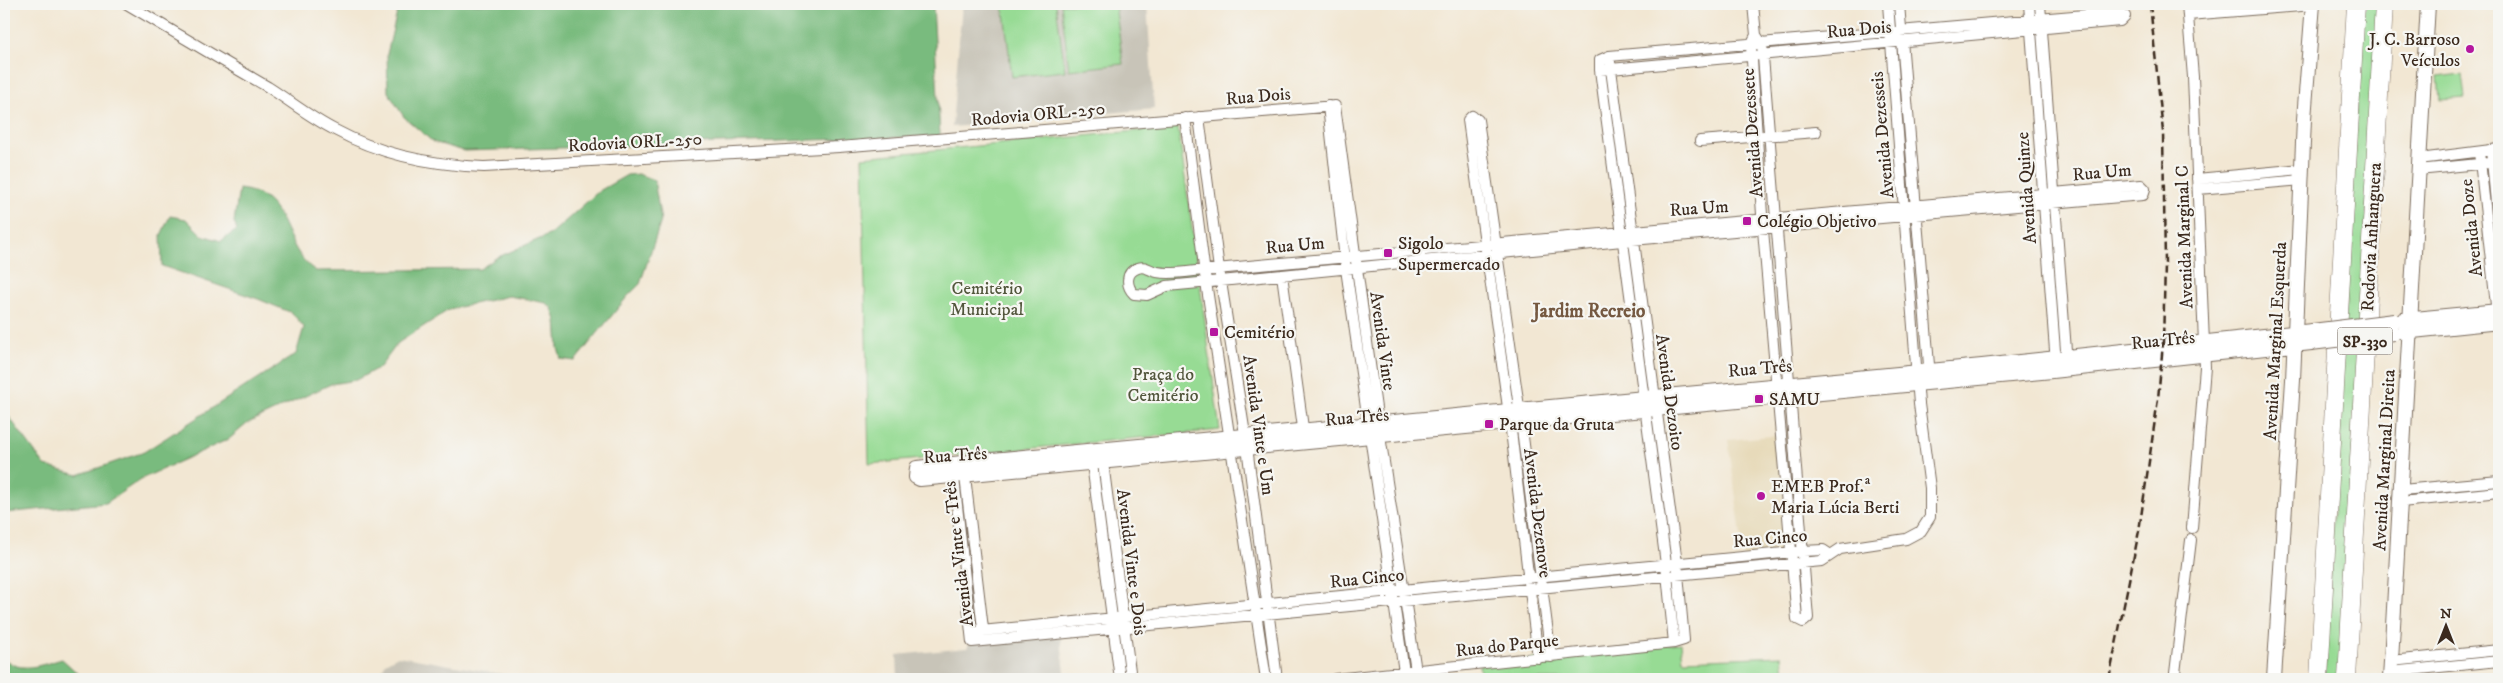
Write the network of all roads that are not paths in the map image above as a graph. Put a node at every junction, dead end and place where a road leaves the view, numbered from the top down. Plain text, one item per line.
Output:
1 (127, 4) edge
2 (1753, 4) edge
3 (1888, 4) edge
4 (1899, 4) edge
5 (2029, 4) edge
6 (2040, 4) edge
7 (2212, 4) edge
8 (2356, 4) edge
9 (2384, 4) edge
10 (2428, 4) edge
11 (2313, 5) edge
12 (2188, 8) edge
13 (2036, 24) junction
14 (1896, 37) junction
15 (1759, 39) junction
16 (1751, 45) junction
17 (1763, 55) junction
18 (1609, 56) joint
19 (1751, 56) junction
20 (1604, 67) junction
21 (1331, 106) joint
22 (1199, 117) junction
23 (1184, 118) junction
24 (1816, 132) dead end
25 (1758, 136) junction
26 (1769, 136) junction
27 (1700, 141) dead end
28 (2495, 150) edge
29 (2479, 152) junction
30 (2496, 162) edge
31 (2481, 164) junction
32 (2419, 165) junction
33 (2302, 175) junction
34 (2198, 184) junction
35 (2054, 198) junction
36 (2043, 199) junction
37 (1910, 211) junction
38 (1775, 224) junction
39 (1763, 225) junction
40 (2499, 234) edge
41 (1626, 235) junction
42 (1492, 249) junction
43 (1350, 257) junction
44 (1357, 268) junction
45 (1219, 269) junction
46 (1346, 269) junction
47 (1205, 270) junction
48 (1282, 275) junction
49 (1221, 281) junction
50 (1206, 282) junction
51 (2498, 320) edge
52 (2411, 325) junction
53 (2295, 339) junction
54 (2204, 349) junction
55 (1649, 360) junction
56 (1638, 362) junction
57 (2062, 364) junction
58 (1924, 378) junction
59 (1784, 391) junction
60 (1649, 403) junction
61 (1515, 416) junction
62 (1374, 429) junction
63 (1304, 436) junction
64 (1246, 441) junction
65 (1230, 443) junction
66 (1096, 455) junction
67 (959, 469) junction
68 (2499, 481) edge
69 (2452, 486) junction
70 (2499, 492) edge
71 (2401, 496) junction
72 (2453, 497) junction
73 (1523, 524) junction
74 (1534, 524) junction
75 (2192, 528) dead end
76 (2191, 540) dead end
77 (1803, 551) junction
78 (1792, 552) junction
79 (1830, 554) junction
80 (1804, 562) junction
81 (1792, 563) junction
82 (1672, 569) junction
83 (1542, 576) junction
84 (1530, 578) junction
85 (1543, 588) junction
86 (1532, 589) junction
87 (1405, 590) junction
88 (1391, 591) junction
89 (1406, 602) junction
90 (1393, 603) junction
91 (1256, 605) junction
92 (1264, 612) junction
93 (1118, 624) junction
94 (984, 636) junction
95 (971, 637) joint
96 (1678, 643) joint
97 (2499, 650) edge
98 (2450, 655) junction
99 (1551, 657) junction
100 (1538, 658) junction
101 (2499, 661) edge
102 (2450, 666) junction
103 (1416, 671) junction
104 (2390, 671) edge
105 (1404, 672) junction
106 (1120, 679) edge
107 (1131, 679) edge
108 (1266, 679) edge
109 (1277, 679) edge
110 (1335, 679) edge
111 (2177, 679) edge
112 (2274, 679) edge
113 (2319, 679) edge
114 (2347, 679) edge

1 - 23 street, Rodovia ORL-250
2 - 15 street, Avenida Dezessete
3 - 14 street, Avenida Dezesseis
4 - 14 street, Avenida Dezesseis
5 - 13 street, Avenida Quinze
6 - 13 street, Avenida Quinze
7 - 12 street
8 - 113 highway, Rodovia Anhanguera / SP-330
9 - 114 highway, Rodovia Anhanguera / SP-330
10 - 32 main road, Avenida Marginal Direita
11 - 12 street
11 - 33 main road, Avenida Marginal Esquerda
12 - 34 street, Avenida Marginal C
13 - 13 street, Rua Dois
13 - 14 street, Rua Dois
13 - 35 street, Avenida Quinze
13 - 36 street, Avenida Quinze
14 - 15 street, Rua Dois
14 - 17 street, Rua Dois
14 - 37 street, Avenida Dezesseis
15 - 16 street, Rua Dois
15 - 17 street, Avenida Dezessete
16 - 18 street, Rua Dois
16 - 19 street, Avenida Dezessete
17 - 19 street, Rua Dois
17 - 26 street, Avenida Dezessete
18 - 20 street, Avenida Dezoito
19 - 20 street, Rua Dois
19 - 25 street, Avenida Dezessete
20 - 41 street, Avenida Dezoito
21 - 22 street, Rua Dois
21 - 43 street, Avenida Vinte
22 - 23 street, Rua Dois
22 - 45 street, Avenida Vinte e Um
23 - 47 street, Avenida Vinte e Um
24 - 26 street
25 - 26 street
25 - 27 street
25 - 39 street, Avenida Dezessete
26 - 38 street, Avenida Dezessete
28 - 29 street
28 - 30 street, Avenida Doze
29 - 31 street, Avenida Doze
29 - 32 street
30 - 31 street
30 - 40 street, Avenida Doze
31 - 32 street
31 - 51 street, Avenida Doze
32 - 52 main road, Avenida Marginal Direita
33 - 34 street
33 - 53 main road, Avenida Marginal Esquerda
34 - 54 street, Avenida Marginal C
35 - 35 street, Rua Um
35 - 36 street, Rua Um
35 - 57 street, Avenida Quinze
36 - 37 street, Rua Um
36 - 57 street, Avenida Quinze
37 - 38 street, Rua Um
37 - 58 street, Avenida Dezesseis
38 - 39 street, Rua Um
38 - 59 street, Avenida Dezessete
39 - 41 street, Rua Um
39 - 59 street, Avenida Dezessete
41 - 42 street, Rua Um
41 - 55 street, Avenida Dezoito
41 - 56 street, Avenida Dezoito
42 - 42 street, Avenida Dezenove
42 - 43 street, Rua Um
42 - 44 street, Rua Um
42 - 61 street, Avenida Dezenove
43 - 44 street, Avenida Vinte
43 - 45 street, Rua Um
43 - 46 street, Avenida Vinte
44 - 46 street, Rua Um
44 - 62 street, Avenida Vinte
45 - 47 street, Rua Um
45 - 49 street, Avenida Vinte e Um
46 - 48 street, Rua Um
46 - 62 street, Avenida Vinte
47 - 50 street, Avenida Vinte e Um
47 - 50 street, Rua Um
48 - 49 street, Rua Um
48 - 63 street
49 - 50 street, Rua Um
49 - 64 street, Avenida Vinte e Um
50 - 65 street, Avenida Vinte e Um
51 - 52 main road, Rua Três
52 - 53 main road, Rua Três, bridge
52 - 71 main road, Avenida Marginal Direita
53 - 54 main road, Rua Três
53 - 112 main road, Avenida Marginal Esquerda
54 - 57 main road, Rua Três
54 - 75 street, Avenida Marginal C
55 - 56 street
55 - 60 street, Avenida Dezoito
56 - 60 street, Avenida Dezoito
57 - 58 main road, Rua Três
58 - 59 main road, Rua Três
58 - 79 street, Avenida Dezesseis
59 - 60 main road, Rua Três
59 - 77 street, Avenida Dezessete
59 - 78 street, Avenida Dezessete
60 - 61 main road, Rua Três
60 - 82 street, Avenida Dezoito
61 - 62 main road, Rua Três
61 - 73 street, Avenida Dezenove
61 - 74 street, Avenida Dezenove
62 - 63 main road, Rua Três
62 - 87 street, Avenida Vinte
62 - 88 street, Avenida Vinte
63 - 64 main road, Rua Três
64 - 65 main road, Rua Três
64 - 92 street, Avenida Vinte e Um
65 - 66 main road, Rua Três
65 - 91 street, Avenida Vinte e Um
66 - 67 main road, Rua Três
66 - 93 street, Avenida Vinte e Dois
67 - 94 street, Avenida Vinte e Três
67 - 95 street, Avenida Vinte e Três
68 - 69 street
69 - 71 street
69 - 72 street
70 - 72 street
71 - 72 street
71 - 104 main road, Avenida Marginal Direita
73 - 74 street
73 - 84 street, Avenida Dezenove
74 - 83 street, Avenida Dezenove
76 - 111 street
77 - 78 street, Rua Cinco
77 - 79 street, Rua Cinco
77 - 80 street, Avenida Dezessete
78 - 81 street, Avenida Dezessete
78 - 82 street, Rua Cinco
79 - 80 street, Rua Cinco
80 - 81 street, Rua Cinco
80 - 81 street, Avenida Dezessete
81 - 82 street, Rua Cinco
82 - 83 street, Rua Cinco
82 - 85 street, Rua Cinco
82 - 96 street, Avenida Dezoito
83 - 84 street, Rua Cinco
83 - 85 street, Avenida Dezenove
84 - 86 street, Avenida Dezenove
84 - 87 street, Rua Cinco
85 - 86 street, Rua Cinco
85 - 99 street, Avenida Dezenove
86 - 89 street, Rua Cinco
86 - 100 street, Avenida Dezenove
87 - 88 street, Rua Cinco
87 - 89 street, Avenida Vinte
88 - 90 street, Avenida Vinte
88 - 92 street, Rua Cinco
89 - 90 street, Rua Cinco
89 - 103 street, Avenida Vinte
90 - 92 street, Rua Cinco
90 - 105 street, Avenida Vinte
91 - 92 street, Avenida Vinte e Um
91 - 93 street, Rua Cinco
92 - 93 street, Rua Cinco
92 - 108 street, Avenida Vinte e Um
92 - 109 street, Avenida Vinte e Um
93 - 94 street, Rua Cinco
93 - 106 street, Avenida Vinte e Dois
93 - 107 street, Avenida Vinte e Dois
94 - 95 street, Rua Cinco
96 - 99 street, Rua do Parque
97 - 98 street
98 - 102 street
98 - 104 street
99 - 100 street, Rua do Parque
100 - 103 street, Rua do Parque
101 - 102 street
102 - 104 street
103 - 105 street, Rua do Parque
105 - 110 street, Rua do Parque

